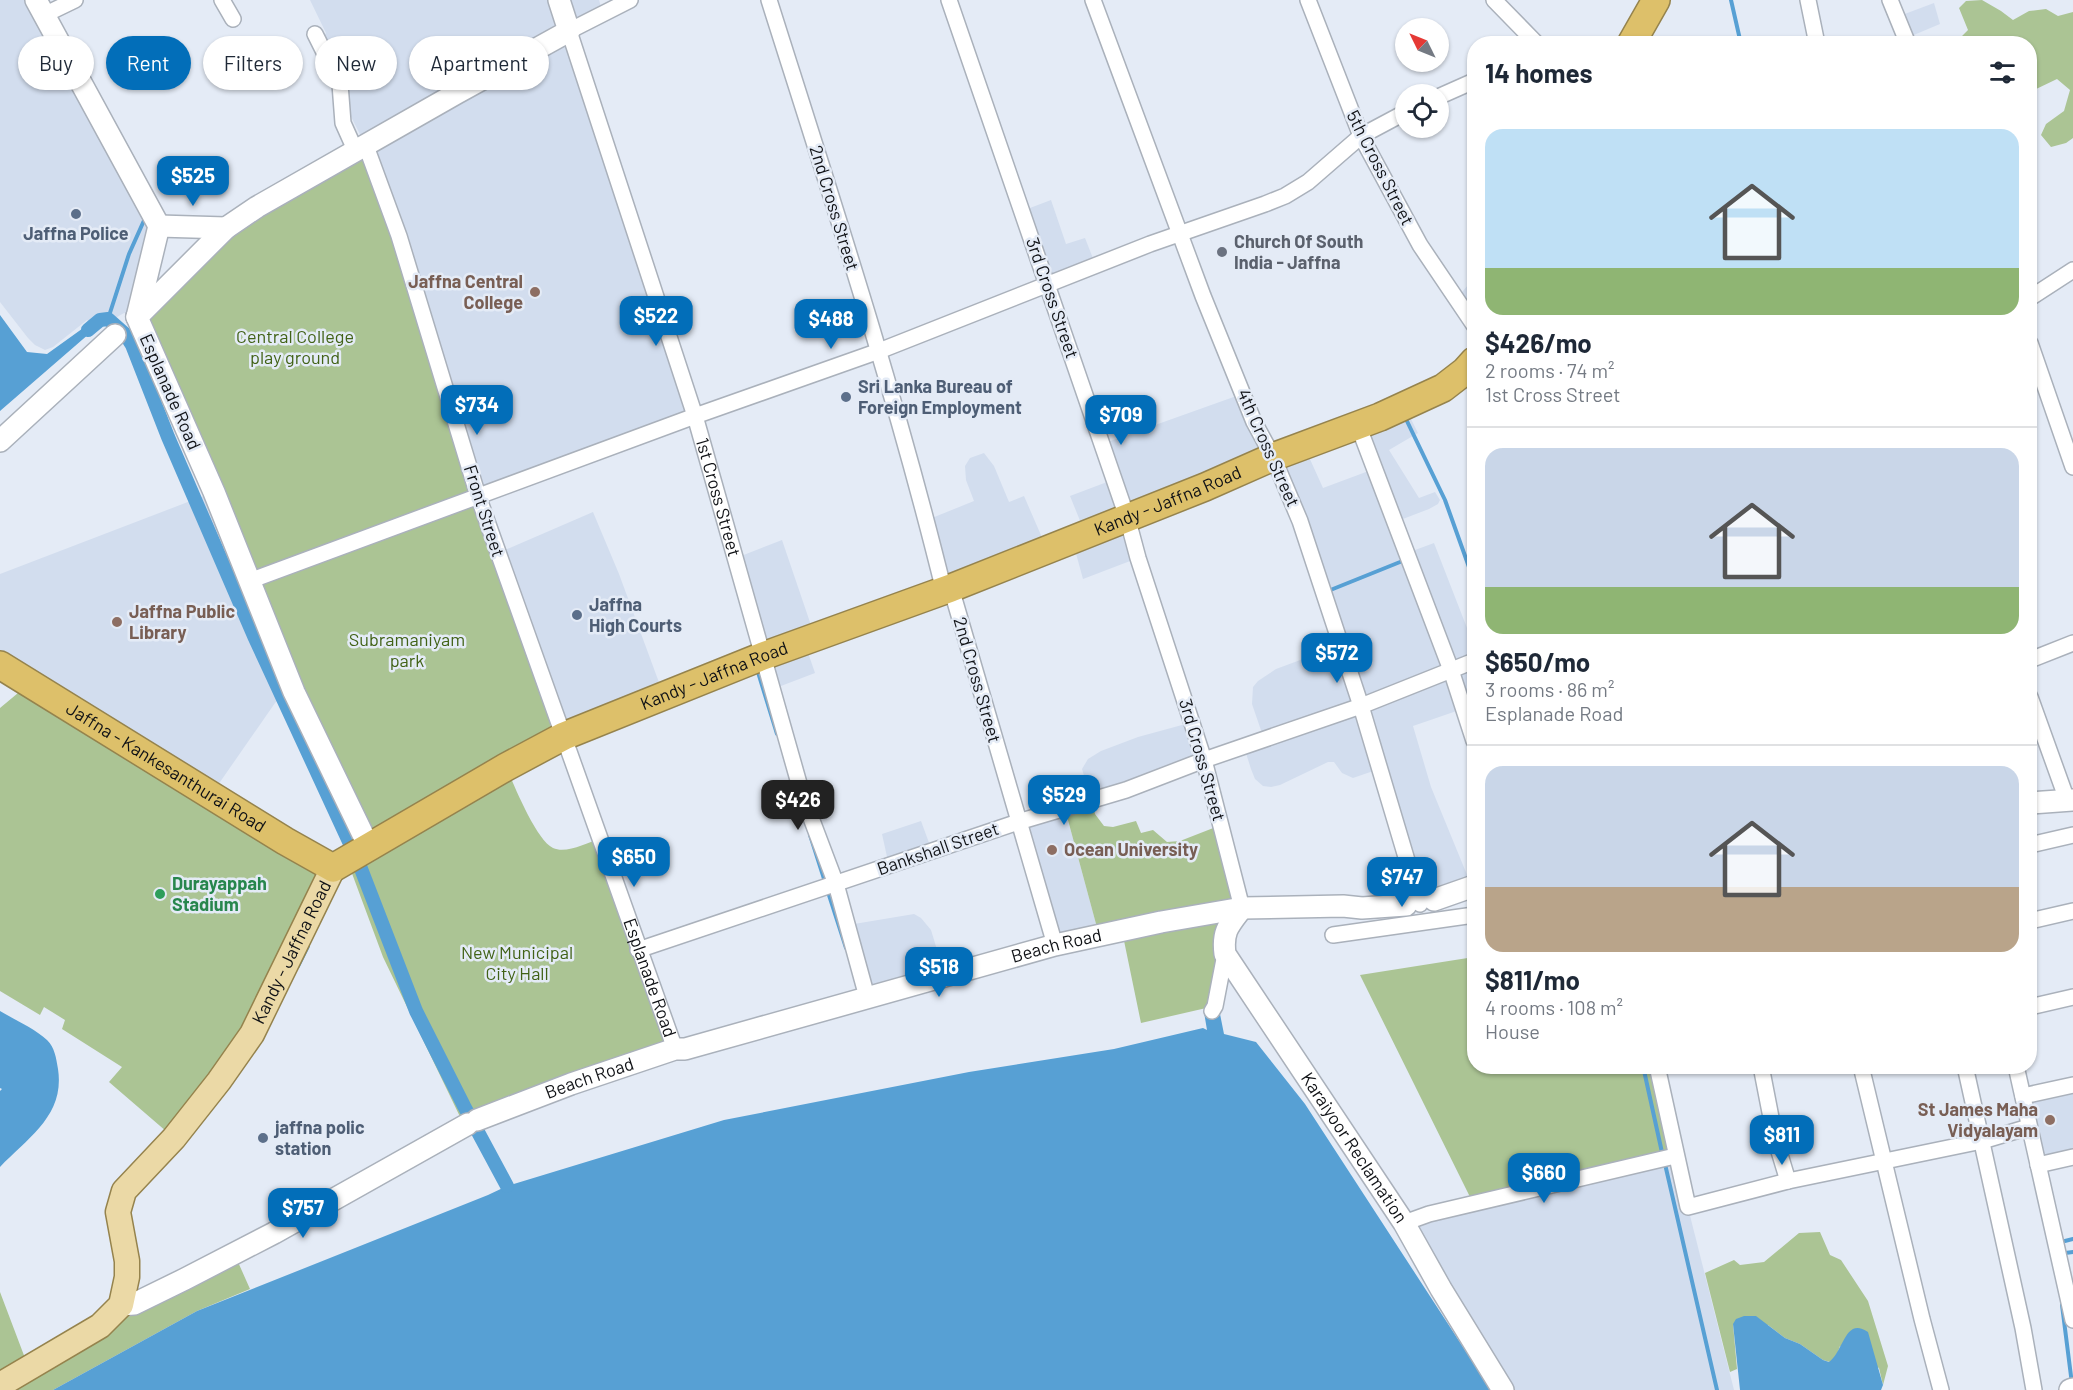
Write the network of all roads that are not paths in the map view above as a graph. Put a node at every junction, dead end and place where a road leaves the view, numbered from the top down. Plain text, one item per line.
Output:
1 (75, 0) edge
2 (222, 0) edge
3 (559, 0) edge
4 (630, 0) edge
5 (769, 0) edge
6 (949, 0) edge
7 (1093, 0) edge
8 (1308, 0) edge
9 (1494, 0) edge
10 (1656, 0) edge
11 (1808, 0) edge
12 (1890, 0) edge
13 (40, 8) edge
14 (233, 19) dead end
15 (569, 31) junction
16 (315, 34) dead end
17 (1529, 36) edge
18 (1636, 36) edge
19 (1815, 36) edge
20 (1905, 36) edge
21 (1467, 84) edge
22 (1449, 93) edge
23 (1395, 118) edge
24 (1361, 136) junction
25 (361, 149) junction
26 (154, 218) junction
27 (226, 228) junction
28 (1179, 234) junction
29 (2073, 270) edge
30 (1047, 284) junction
31 (2037, 293) edge
32 (1467, 315) edge
33 (126, 326) junction
34 (879, 351) junction
35 (2037, 363) edge
36 (1467, 370) edge
37 (695, 416) junction
38 (1358, 425) junction
39 (0, 441) edge
40 (1273, 458) junction
41 (2073, 467) edge
42 (478, 496) junction
43 (1127, 517) junction
44 (249, 581) junction
45 (948, 590) junction
46 (2073, 643) edge
47 (763, 656) junction
48 (2037, 657) edge
49 (1467, 664) edge
50 (0, 665) edge
51 (1450, 670) junction
52 (1361, 706) junction
53 (2037, 715) edge
54 (1467, 720) edge
55 (564, 736) junction
56 (1204, 760) junction
57 (2070, 800) edge
58 (2037, 802) edge
59 (1018, 822) junction
60 (2073, 835) edge
61 (2037, 843) edge
62 (369, 847) junction
63 (333, 868) junction
64 (836, 884) junction
65 (1467, 888) edge
66 (1422, 903) junction
67 (1242, 908) junction
68 (2073, 911) edge
69 (1467, 916) edge
70 (2037, 919) edge
71 (1333, 934) dead end
72 (1055, 945) junction
73 (639, 950) junction
74 (1225, 954) junction
75 (867, 997) junction
76 (2073, 997) edge
77 (2037, 1005) edge
78 (1212, 1011) dead end
79 (675, 1049) junction
80 (1659, 1074) edge
81 (1763, 1074) edge
82 (1863, 1074) edge
83 (1967, 1074) edge
84 (2018, 1074) edge
85 (2073, 1085) edge
86 (2023, 1096) junction
87 (2029, 1127) junction
88 (1982, 1141) junction
89 (1676, 1156) junction
90 (2073, 1157) edge
91 (1884, 1162) junction
92 (2038, 1165) junction
93 (1788, 1181) junction
94 (1404, 1223) junction
95 (2066, 1246) edge
96 (121, 1305) junction
97 (2073, 1320) edge
98 (13, 1376) edge
99 (1503, 1390) edge
100 (1941, 1390) edge
101 (2034, 1390) edge

1 - 13 street
2 - 14 street
3 - 15 main road, 1st Cross Street
4 - 15 street
5 - 34 street, 2nd Cross Street
6 - 30 street, 3rd Cross Street
7 - 28 street, 4th Cross Street
8 - 24 street, 5th Cross Street
9 - 17 street
10 - 18 highway
11 - 19 street
12 - 20 street
13 - 26 main road
15 - 25 main road, Esplanade Road
15 - 37 street, 1st Cross Street
16 - 25 street, Front Street
21 - 22 street
23 - 24 street
24 - 28 street
24 - 32 street, 5th Cross Street
25 - 27 main road, Esplanade Road
25 - 42 street, Front Street
26 - 27 main road
26 - 33 main road
27 - 33 main road, Esplanade Road
28 - 30 street
28 - 40 street, 4th Cross Street
29 - 31 street
30 - 34 street
30 - 43 street, 3rd Cross Street
33 - 39 main road
33 - 44 main road, Esplanade Road
34 - 37 street
34 - 45 street, 2nd Cross Street
35 - 41 street
36 - 38 highway, Kandy - Jaffna Road
37 - 42 street
37 - 47 street, 1st Cross Street
38 - 40 highway, Kandy - Jaffna Road
38 - 51 street
40 - 43 highway, Kandy - Jaffna Road
40 - 52 street, 4th Cross Street
42 - 44 street
42 - 55 street, Front Street
43 - 45 highway, Kandy - Jaffna Road
43 - 56 street, 3rd Cross Street
44 - 62 main road, Esplanade Road
45 - 47 highway, Kandy - Jaffna Road
45 - 59 street, 2nd Cross Street
46 - 48 street
47 - 55 highway, Kandy - Jaffna Road
47 - 64 street, 1st Cross Street
49 - 51 street, Bankshall Street
50 - 63 highway, Jaffna - Kankesanthurai Road
51 - 52 street, Bankshall Street
51 - 54 street
52 - 56 street, Bankshall Street
52 - 66 street, 4th Cross Street
53 - 57 street
55 - 62 highway, Kandy - Jaffna Road
55 - 73 street, Esplanade Road
56 - 59 street, Bankshall Street
56 - 67 street, 3rd Cross Street
57 - 58 main road
59 - 64 street, Bankshall Street
59 - 72 street, 2nd Cross Street
60 - 61 street
62 - 63 highway, Kandy - Jaffna Road
63 - 96 main road, Kandy - Jaffna Road
64 - 73 street, Bankshall Street
64 - 75 street, 1st Cross Street
65 - 66 main road, Beach Road
66 - 67 main road, Beach Road
67 - 72 main road, Beach Road
67 - 74 main road
68 - 70 street
69 - 71 street
72 - 75 main road, Beach Road
73 - 79 street, Esplanade Road
74 - 78 street
74 - 94 main road, Karaiyoor Reclamation
75 - 79 main road, Beach Road
76 - 77 street
79 - 96 main road, Beach Road
80 - 89 street
81 - 93 street
82 - 91 street
83 - 88 street
84 - 86 street
85 - 86 street
86 - 87 street
87 - 88 street
87 - 92 street
88 - 91 street
88 - 101 street
89 - 93 street
89 - 94 street
90 - 92 street
91 - 93 street
91 - 100 street
92 - 95 street
94 - 99 main road, Karaiyoor Reclamation
95 - 97 street
96 - 98 main road

